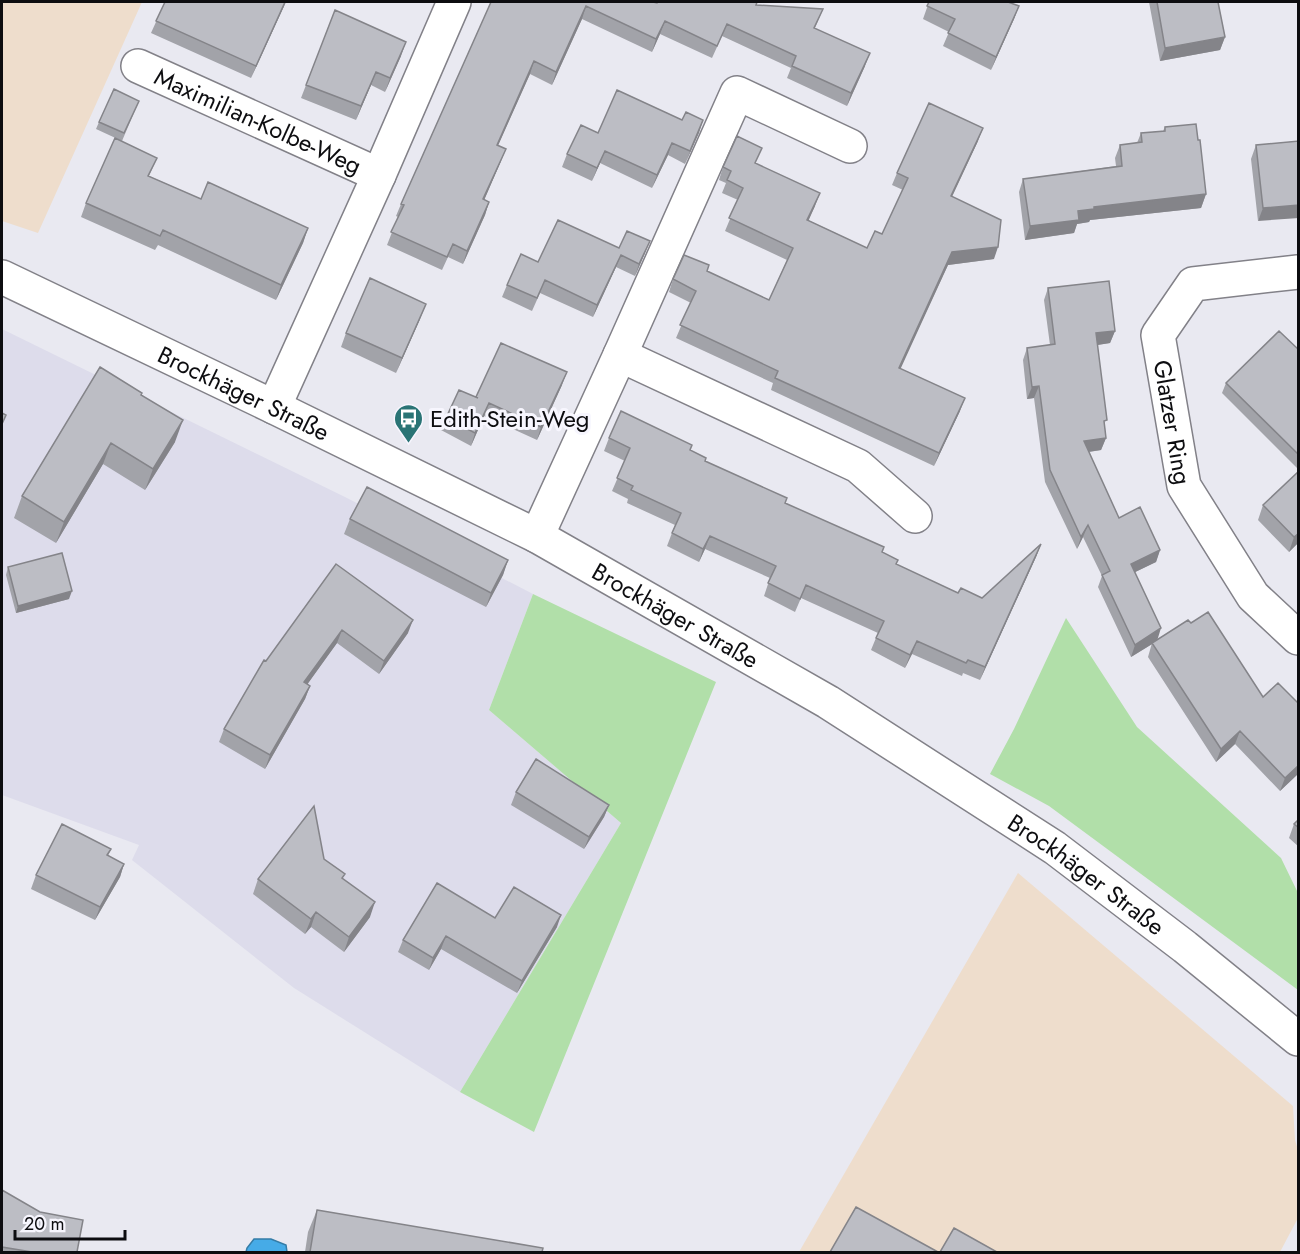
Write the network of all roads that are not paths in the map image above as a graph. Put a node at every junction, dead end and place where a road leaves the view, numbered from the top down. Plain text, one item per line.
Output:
1 (454, 2) edge
2 (138, 66) dead end
3 (850, 146) dead end
4 (379, 175) junction
5 (1299, 272) edge
6 (2, 277) edge
7 (620, 355) junction
8 (274, 406) junction
9 (915, 516) dead end
10 (537, 536) junction
11 (1299, 638) edge
12 (1299, 1039) edge

1 - 4 street, Maximilian-Kolbe-Weg
2 - 4 street, Maximilian-Kolbe-Weg
3 - 7 street
4 - 8 street, Maximilian-Kolbe-Weg
5 - 11 street, Glatzer Ring
6 - 8 street, Brockhäger Straße
7 - 9 street
7 - 10 street
8 - 10 street, Brockhäger Straße
10 - 12 street, Brockhäger Straße

